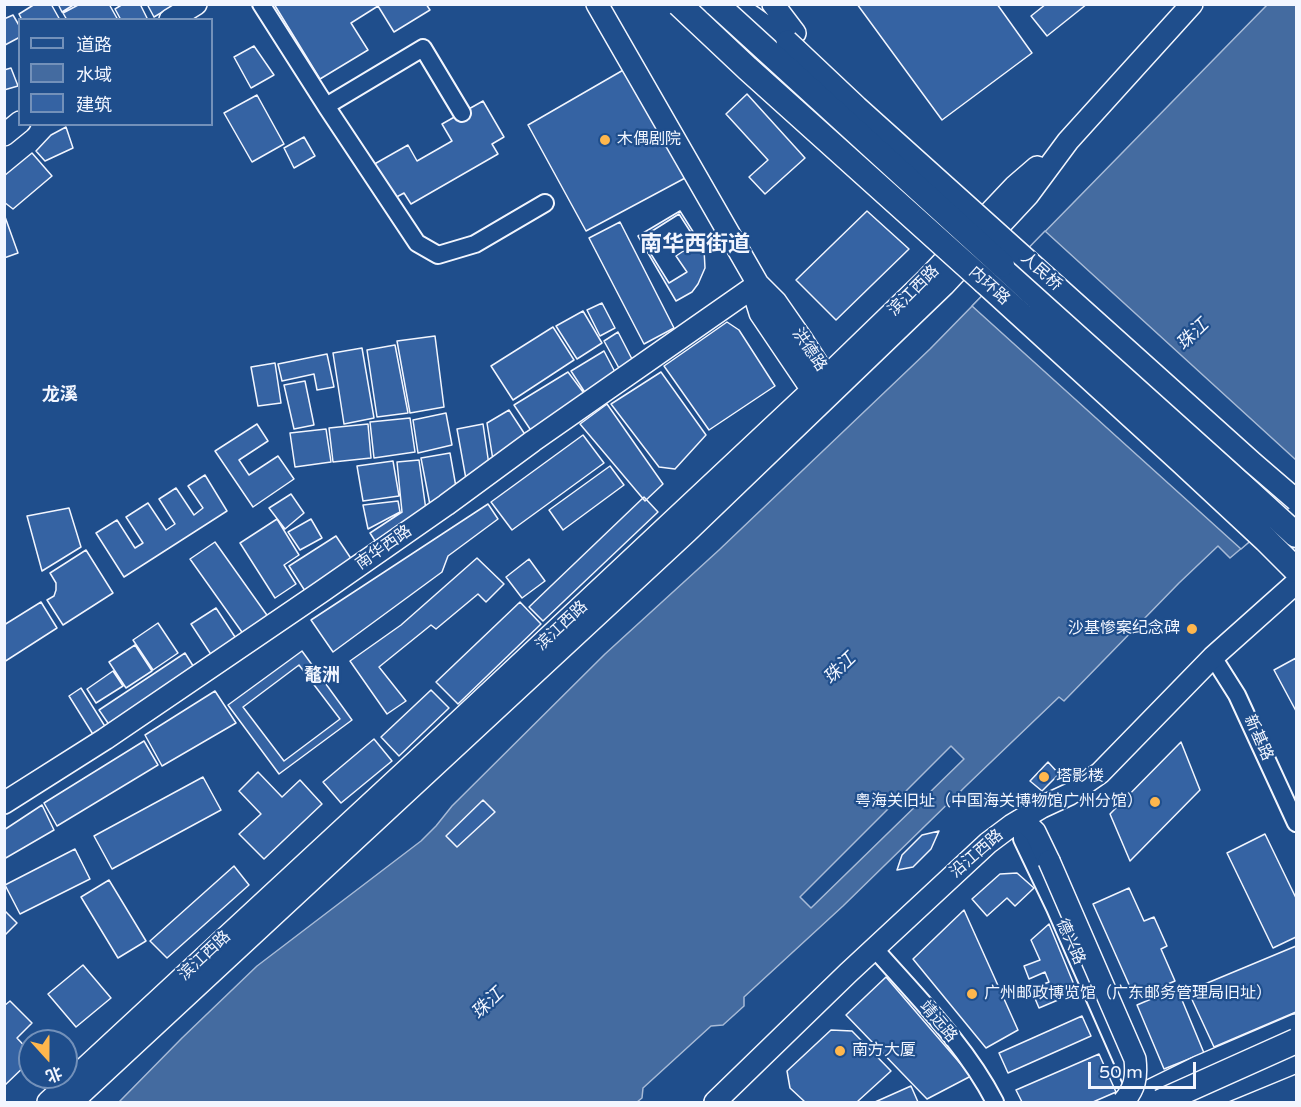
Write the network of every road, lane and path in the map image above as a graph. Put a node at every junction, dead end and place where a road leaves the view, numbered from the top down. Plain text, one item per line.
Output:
1 (196, 4) edge
2 (261, 4) edge
3 (597, 4) edge
4 (679, 4) edge
5 (716, 4) edge
6 (734, 4) edge
7 (747, 4) edge
8 (760, 4) edge
9 (773, 4) edge
10 (1192, 4) edge
11 (173, 18) edge
12 (791, 37) junction
13 (326, 106) junction
14 (462, 113) dead end
15 (18, 124) edge
16 (4, 135) edge
17 (545, 203) dead end
18 (758, 284) junction
19 (822, 388) junction
20 (1296, 489) edge
21 (1296, 500) edge
22 (1296, 535) edge
23 (1296, 570) edge
24 (1296, 583) edge
25 (1291, 597) edge
26 (1213, 657) junction
27 (4, 803) edge
28 (1022, 819) junction
29 (1296, 823) edge
30 (874, 948) junction
31 (1296, 1024) edge
32 (1296, 1030) edge
33 (1296, 1041) edge
34 (1296, 1049) edge
35 (1296, 1062) edge
36 (1296, 1072) edge
37 (1137, 1101) edge
38 (48, 1102) edge
39 (72, 1102) edge
40 (715, 1102) edge
41 (995, 1102) edge
42 (1177, 1102) edge
43 (1199, 1102) edge
44 (1227, 1102) edge

1 - 11 main road
2 - 13 street
3 - 18 main road, 洪德路
4 - 23 highway, 内环路, bridge
5 - 22 highway, 内环路, bridge
6 - 12 main road
7 - 12 main road
8 - 12 main road
9 - 12 main road
10 - 19 main road, 滨江西路
12 - 20 main road, 人民桥
12 - 21 main road, 人民桥, bridge
13 - 14 street
13 - 17 street
15 - 16 main road
18 - 19 main road, 洪德路
18 - 27 main road, 南华西路
19 - 38 main road, 滨江西路
19 - 39 main road, 滨江西路
24 - 25 main road, 沿江西路
25 - 26 main road, 沿江西路
26 - 28 main road, 沿江西路
26 - 29 street, 新基路
28 - 30 main road, 沿江西路
28 - 37 street, 德兴路
28 - 37 main road, bridge
30 - 40 main road, 沿江西路
30 - 41 street, 靖远路
31 - 37 main road
32 - 37 main road
33 - 37 highway, bridge
34 - 42 main road
35 - 43 main road
36 - 44 main road
37 - 42 main road

